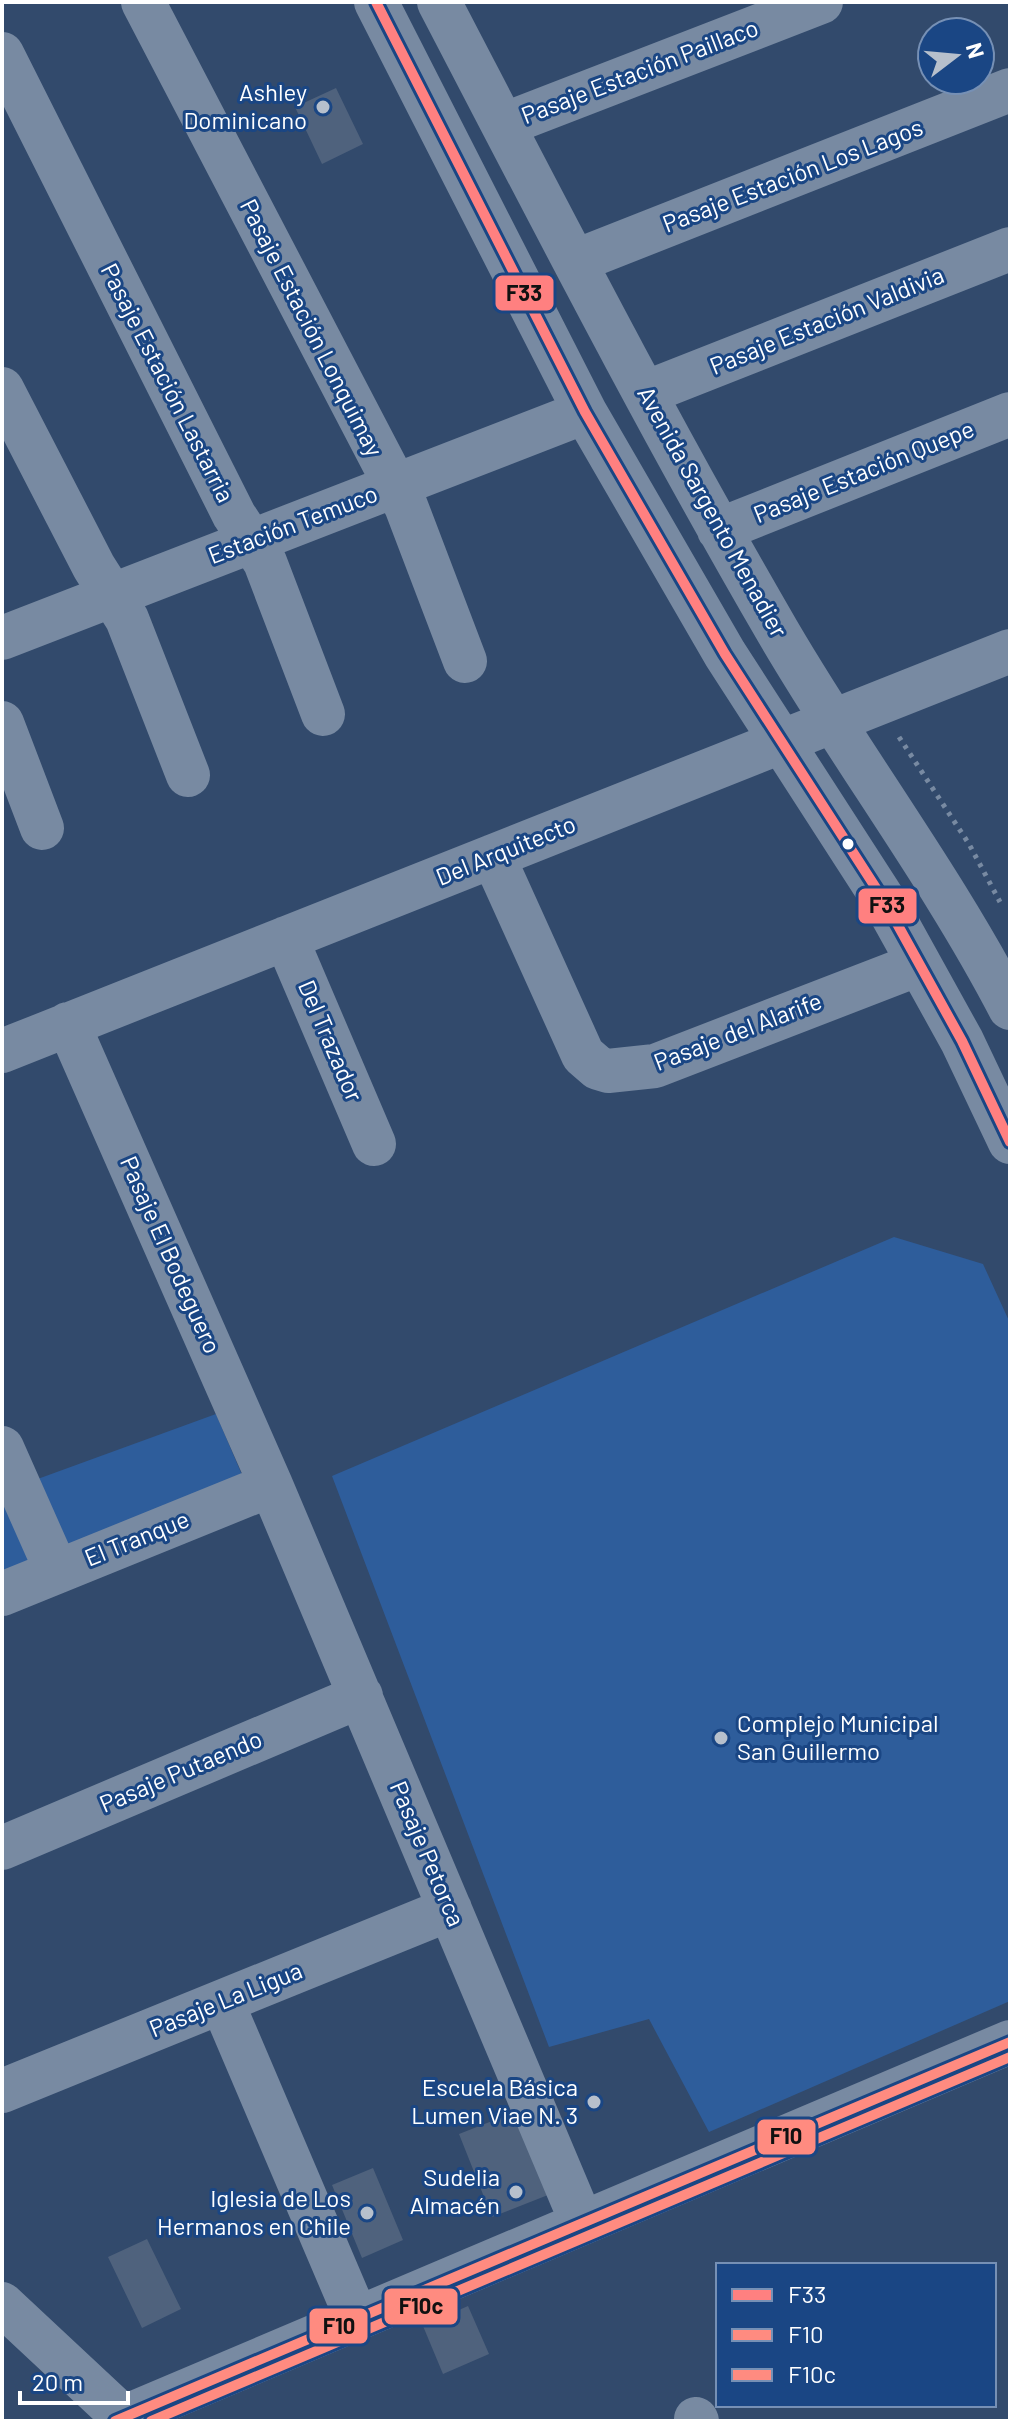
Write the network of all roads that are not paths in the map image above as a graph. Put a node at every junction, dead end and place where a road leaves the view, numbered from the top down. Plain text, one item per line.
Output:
1 (143, 2) edge
2 (376, 2) edge
3 (439, 2) edge
4 (821, 2) edge
5 (2, 54) edge
6 (1010, 90) edge
7 (503, 125) junction
8 (1010, 249) edge
9 (576, 261) junction
10 (2, 389) edge
11 (645, 393) junction
12 (585, 412) junction
13 (1010, 414) edge
14 (394, 486) junction
15 (719, 530) junction
16 (251, 541) junction
17 (112, 595) junction
18 (2, 638) edge
19 (1010, 651) edge
20 (465, 661) dead end
21 (323, 714) dead end
22 (836, 721) junction
23 (2, 723) edge
24 (783, 741) junction
25 (188, 775) dead end
26 (42, 828) dead end
27 (493, 856) junction
28 (286, 938) junction
29 (919, 964) junction
30 (1010, 1008) edge
31 (68, 1024) junction
32 (2, 1051) edge
33 (1010, 1142) edge
34 (374, 1144) dead end
35 (2, 1448) edge
36 (271, 1485) junction
37 (57, 1572) junction
38 (2, 1594) edge
39 (361, 1696) junction
40 (2, 1848) edge
41 (450, 1909) junction
42 (222, 2002) junction
43 (1010, 2042) edge
44 (2, 2091) edge
45 (582, 2223) junction
46 (2, 2304) edge
47 (357, 2319) junction
48 (119, 2419) edge

1 - 14 street, Pasaje Estación Lonquimay
2 - 12 street
3 - 7 street, Avenida Sargento Menadier
4 - 7 street, Pasaje Estación Paillaco
5 - 16 street, Pasaje Estación Lastarria
6 - 9 street, Pasaje Estación Los Lagos
7 - 9 street, Avenida Sargento Menadier
8 - 11 street, Pasaje Estación Valdivia
9 - 11 street, Avenida Sargento Menadier
10 - 17 street
11 - 15 street, Avenida Sargento Menadier
12 - 14 street, Estación Temuco
12 - 24 street
13 - 15 street, Pasaje Estación Quepe
14 - 16 street, Estación Temuco
14 - 20 street, Pasaje Estación Lonquimay
15 - 22 street, Avenida Sargento Menadier
16 - 17 street, Estación Temuco
16 - 21 street, Pasaje Estación Lastarria
17 - 18 street, Estación Temuco
17 - 25 street
19 - 22 street, Del Arquitecto
22 - 24 street, Del Arquitecto
22 - 30 street, Avenida Sargento Menadier
23 - 26 street
24 - 27 street, Del Arquitecto
24 - 29 street
27 - 28 street, Del Arquitecto
27 - 29 street, Pasaje del Alarife
28 - 31 street, Del Arquitecto
28 - 34 street, Del Trazador
29 - 33 street
31 - 32 street, Del Arquitecto
31 - 36 street, Pasaje El Bodeguero
35 - 37 street
36 - 37 street, El Tranque
36 - 39 street, Pasaje Petorca
37 - 38 street, El Tranque
39 - 40 street, Pasaje Putaendo
39 - 41 street, Pasaje Petorca
41 - 42 street, Pasaje La Ligua
41 - 45 street, Pasaje Petorca
42 - 44 street, Pasaje La Ligua
42 - 47 street
43 - 45 street
45 - 47 street
46 - 48 street
47 - 48 street

